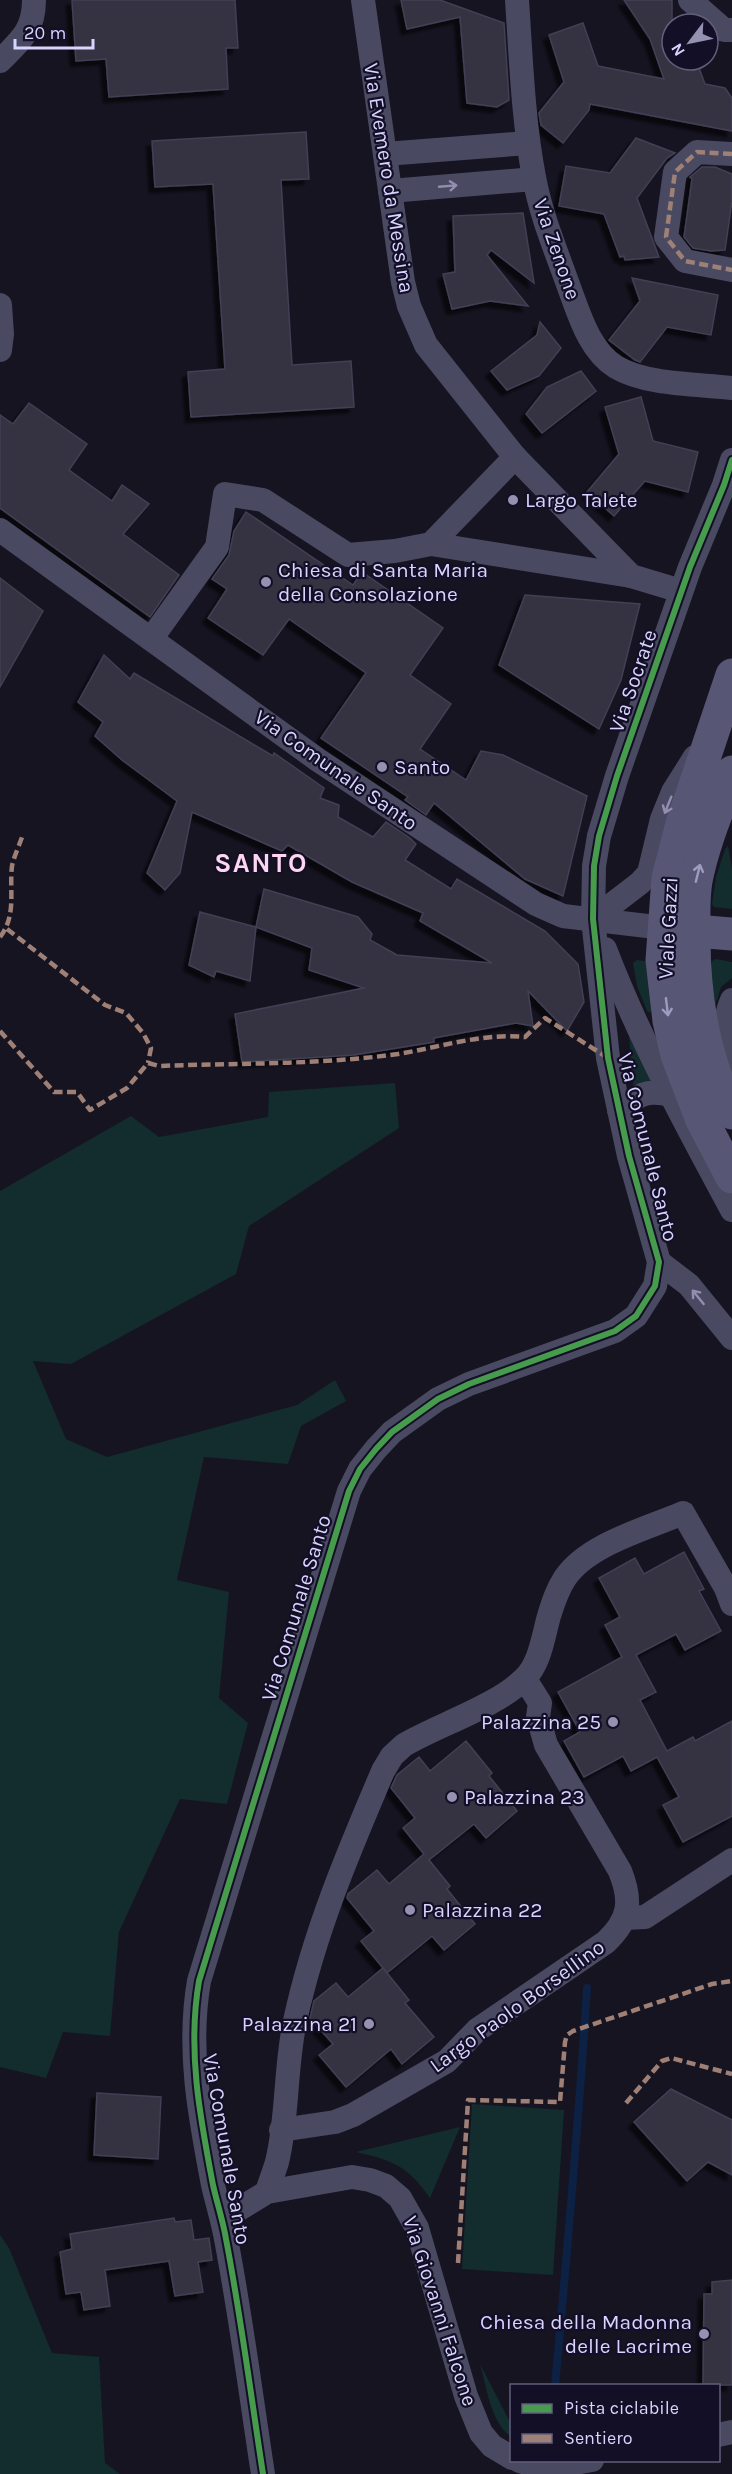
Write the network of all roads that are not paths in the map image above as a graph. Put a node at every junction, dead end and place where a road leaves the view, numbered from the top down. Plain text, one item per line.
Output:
1 (34, 0) edge
2 (363, 0) edge
3 (517, 0) edge
4 (690, 0) edge
5 (732, 30) edge
6 (0, 61) edge
7 (528, 143) junction
8 (385, 154) junction
9 (732, 154) edge
10 (534, 179) junction
11 (390, 191) junction
12 (732, 270) edge
13 (0, 305) edge
14 (0, 350) edge
15 (732, 388) edge
16 (515, 457) junction
17 (732, 460) edge
18 (0, 530) edge
19 (431, 544) junction
20 (631, 576) junction
21 (681, 591) junction
22 (151, 639) junction
23 (732, 675) edge
24 (718, 717) junction
25 (732, 772) edge
26 (593, 919) junction
27 (679, 930) junction
28 (730, 935) edge
29 (732, 1000) edge
30 (732, 1061) edge
31 (671, 1095) junction
32 (619, 1110) junction
33 (732, 1113) edge
34 (732, 1177) edge
35 (732, 1210) edge
36 (659, 1262) junction
37 (732, 1338) edge
38 (732, 1604) edge
39 (525, 1678) junction
40 (732, 1860) edge
41 (625, 1918) junction
42 (281, 2130) junction
43 (267, 2192) junction
44 (223, 2219) junction
45 (510, 2457) edge
46 (528, 2462) edge
47 (582, 2466) edge
48 (263, 2474) edge

1 - 6 street
2 - 8 street, Via Evemero da Messina
3 - 7 street, Via Zenone
4 - 5 street
7 - 8 street
7 - 10 street, Via Zenone
8 - 11 street, Via Evemero da Messina
9 - 12 street
11 -> 10 street
10 - 15 street, Via Zenone
11 - 16 street, Via Evemero da Messina
13 - 14 street
16 - 19 street
16 - 20 street, Via Evemero da Messina
17 - 21 street, Via Socrate
18 - 22 street, Via Comunale Santo
19 - 20 street
19 - 22 street
20 - 21 street
21 - 26 street, Via Socrate
22 - 26 street, Via Comunale Santo
23 - 24 main road, Viale Gazzi
24 -> 26 street
24 - 27 main road, Viale Gazzi
27 -> 25 main road, Viale Gazzi
26 - 27 street
26 - 31 street
26 - 32 street, Via Comunale Santo
27 - 28 main road
27 - 33 main road, Viale Gazzi
27 -> 34 main road, Viale Gazzi
29 - 30 street
31 - 32 street
31 - 35 street
32 - 36 street, Via Comunale Santo
37 -> 36 street
36 - 44 street, Via Comunale Santo
38 - 39 street
39 - 41 street
39 - 42 street
40 - 41 street
41 - 42 street, Largo Paolo Borsellino
42 - 43 street
43 - 44 street, Via Giovanni Falcone
43 - 45 street, Via Giovanni Falcone
44 - 48 street, Via Comunale Santo
46 - 47 street

